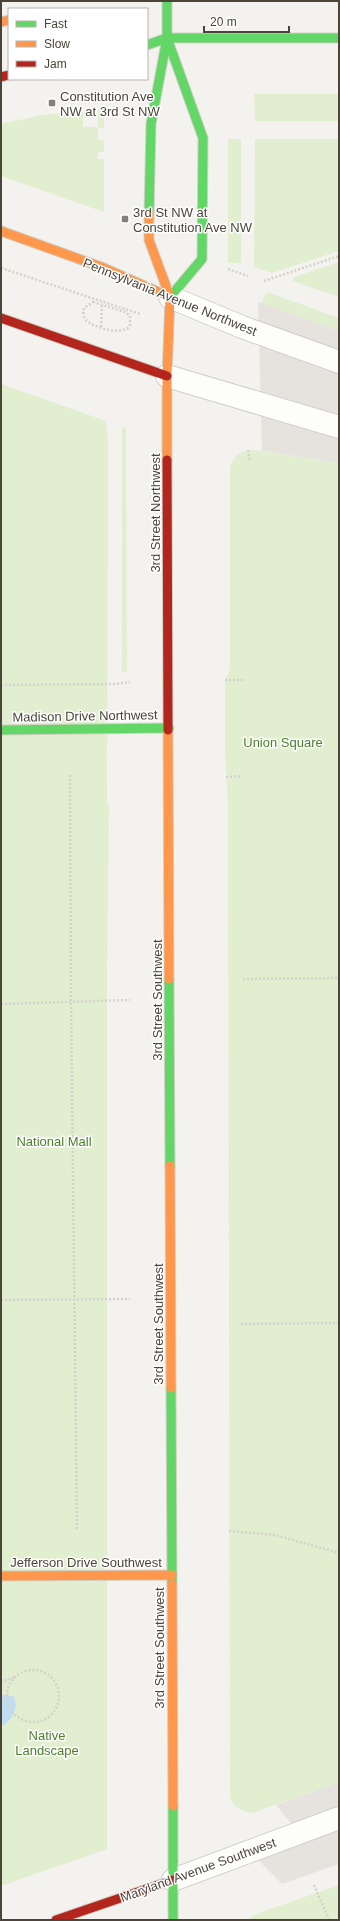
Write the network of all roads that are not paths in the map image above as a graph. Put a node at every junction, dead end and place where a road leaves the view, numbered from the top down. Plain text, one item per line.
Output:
1 (167, 1) edge
2 (154, 34) dead end
3 (167, 38) junction
4 (339, 38) edge
5 (148, 45) edge
6 (1, 231) edge
7 (170, 297) junction
8 (1, 318) edge
9 (339, 362) edge
10 (167, 376) junction
11 (339, 427) edge
12 (169, 728) junction
13 (1, 730) edge
14 (172, 1575) junction
15 (1, 1576) edge
16 (339, 1818) edge
17 (173, 1880) junction
18 (56, 1920) edge
19 (173, 1920) edge

1 - 3 main road, 3rd Street Northwest
2 - 3 main road
3 - 4 main road
3 - 5 main road
3 - 7 main road, 3rd Street Northwest
3 - 7 main road, 3rd Street Northwest
6 - 7 main road, Pennsylvania Avenue Northwest
7 - 9 street, Pennsylvania Avenue Northwest
7 - 10 main road, 3rd Street Northwest
8 - 10 main road
10 - 11 street
10 - 12 main road, 3rd Street Northwest
12 - 13 main road, Madison Drive Northwest
12 - 14 main road, 3rd Street Southwest
14 - 15 main road, Jefferson Drive Southwest
14 - 17 main road, 3rd Street Southwest
16 - 17 street, Maryland Avenue Southwest
17 - 18 main road, Maryland Avenue Southwest
17 - 19 main road, 3rd Street Southwest

